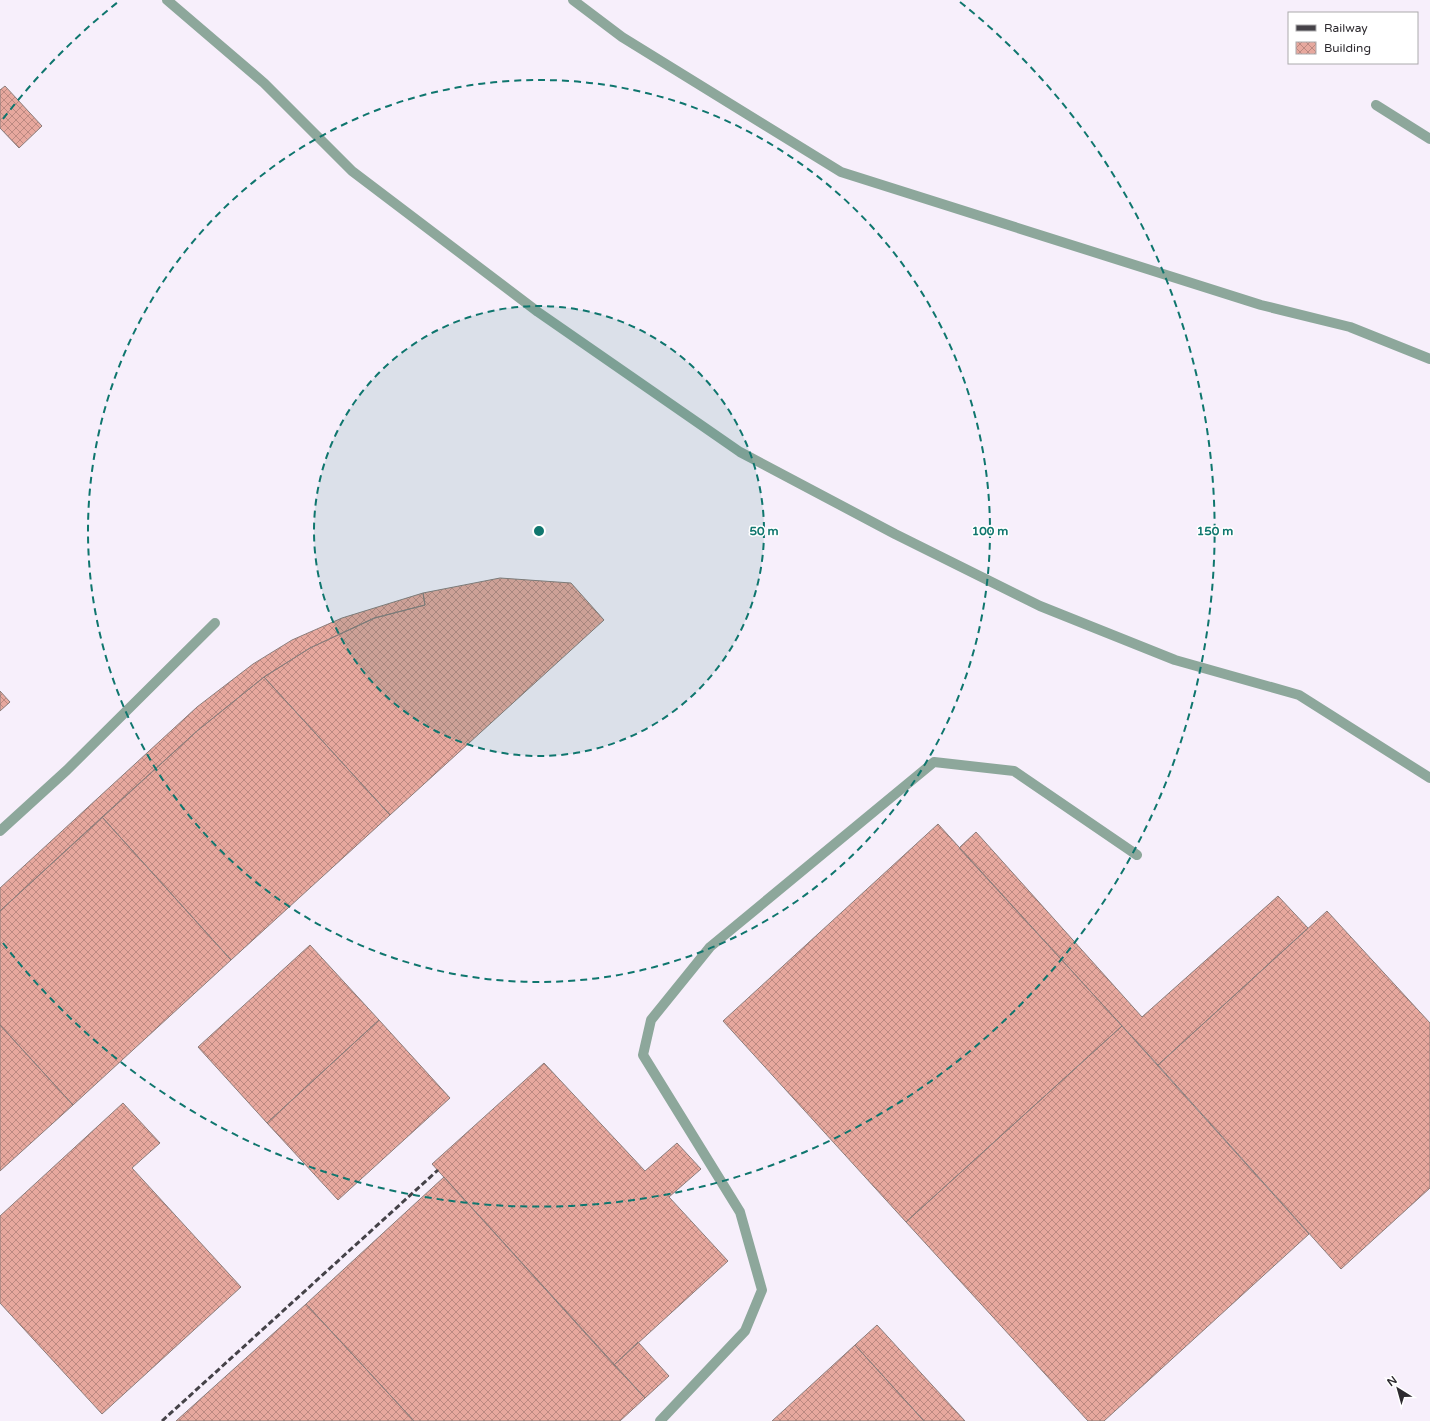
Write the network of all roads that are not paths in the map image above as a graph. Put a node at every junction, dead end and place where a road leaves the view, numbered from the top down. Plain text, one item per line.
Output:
1 (167, 0) edge
2 (572, 0) edge
3 (1376, 105) dead end
4 (1430, 139) edge
5 (1430, 359) edge
6 (215, 622) dead end
7 (1430, 778) edge
8 (0, 831) edge
9 (1137, 855) dead end
10 (660, 1421) edge

1 - 7 lane
2 - 5 lane
3 - 4 lane
6 - 8 lane
9 - 10 lane

